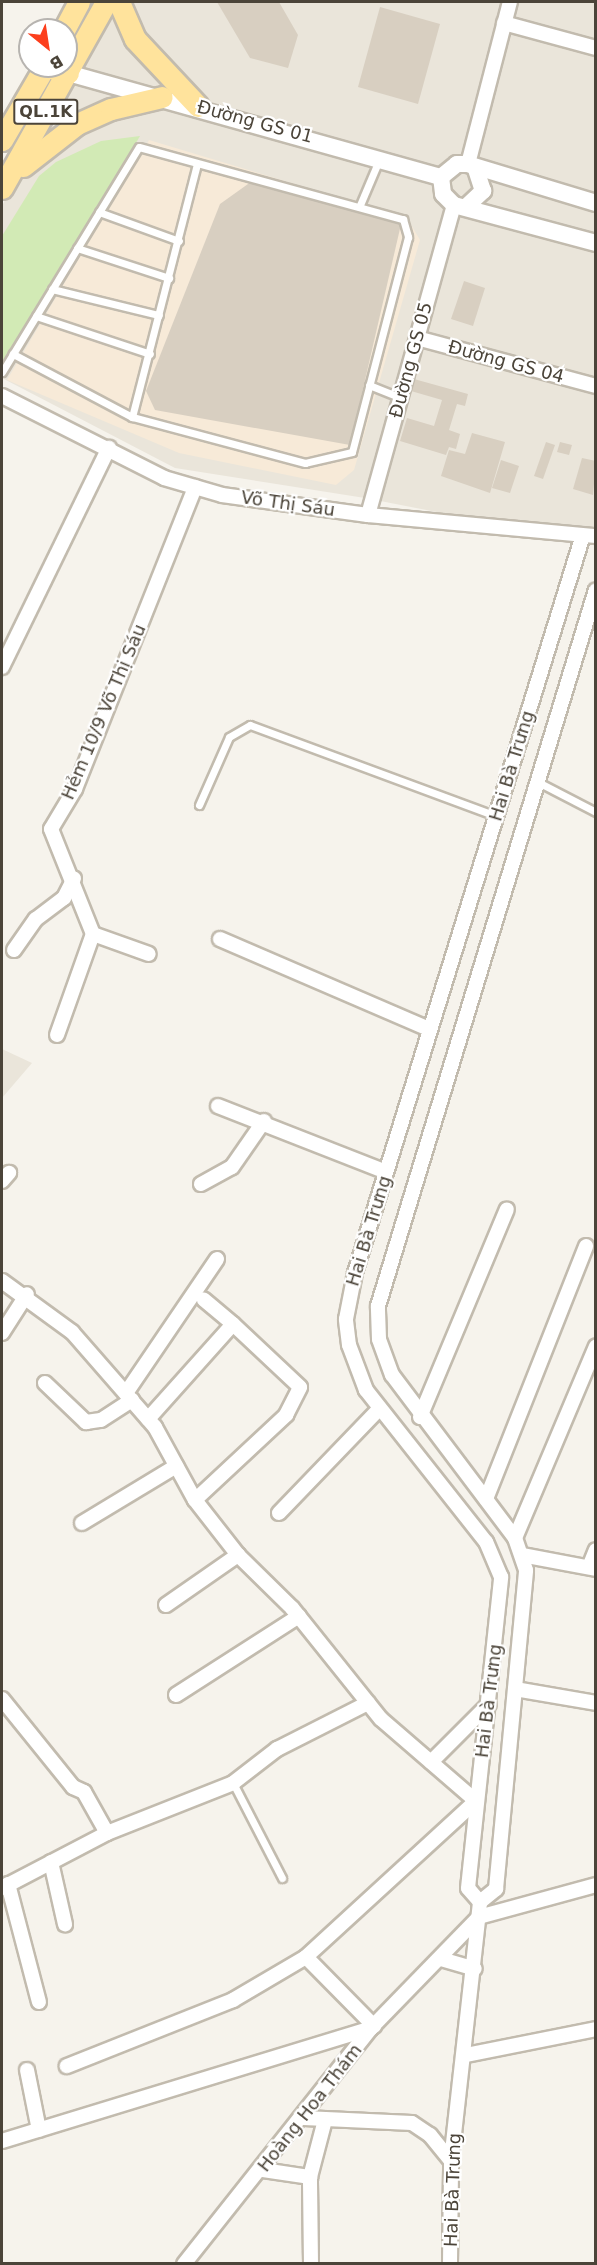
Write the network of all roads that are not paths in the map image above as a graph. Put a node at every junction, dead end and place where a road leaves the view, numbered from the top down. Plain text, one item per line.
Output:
1 (79, 2) edge
2 (106, 2) edge
3 (119, 2) edge
4 (510, 2) edge
5 (70, 18) edge
6 (504, 23) junction
7 (596, 48) edge
8 (78, 54) edge
9 (78, 76) edge
10 (38, 78) edge
11 (65, 78) edge
12 (162, 97) junction
13 (198, 106) junction
14 (2, 140) edge
15 (380, 158) junction
16 (197, 164) junction
17 (472, 166) junction
18 (441, 177) junction
19 (2, 188) edge
20 (596, 203) edge
21 (360, 205) junction
22 (461, 205) junction
23 (99, 212) junction
24 (178, 241) junction
25 (596, 243) edge
26 (77, 248) junction
27 (169, 278) junction
28 (52, 289) junction
29 (159, 315) junction
30 (36, 316) junction
31 (417, 338) junction
32 (13, 354) junction
33 (150, 354) junction
34 (2, 372) edge
35 (369, 385) junction
36 (596, 386) edge
37 (2, 396) edge
38 (401, 398) junction
39 (132, 417) junction
40 (109, 448) junction
41 (195, 487) junction
42 (368, 515) junction
43 (589, 536) edge
44 (596, 590) edge
45 (593, 607) edge
46 (2, 667) edge
47 (536, 781) junction
48 (199, 805) dead end
49 (596, 812) edge
50 (496, 816) junction
51 (74, 878) junction
52 (93, 934) junction
53 (220, 939) dead end
54 (14, 950) dead end
55 (149, 954) dead end
56 (429, 1029) junction
57 (57, 1035) dead end
58 (218, 1106) dead end
59 (264, 1121) junction
60 (386, 1172) junction
61 (201, 1184) dead end
62 (507, 1209) dead end
63 (586, 1246) dead end
64 (217, 1259) dead end
65 (2, 1281) edge
66 (27, 1294) junction
67 (204, 1300) dead end
68 (233, 1324) junction
69 (2, 1333) edge
70 (596, 1346) edge
71 (45, 1383) dead end
72 (129, 1397) junction
73 (379, 1409) junction
74 (420, 1417) junction
75 (148, 1419) junction
76 (177, 1466) junction
77 (486, 1499) junction
78 (195, 1500) junction
79 (279, 1513) dead end
80 (82, 1523) dead end
81 (515, 1538) junction
82 (596, 1550) edge
83 (238, 1555) junction
84 (522, 1555) junction
85 (592, 1568) edge
86 (166, 1605) dead end
87 (299, 1616) junction
88 (515, 1689) junction
89 (176, 1695) dead end
90 (2, 1699) edge
91 (368, 1703) junction
92 (596, 1703) edge
93 (489, 1704) junction
94 (431, 1762) junction
95 (233, 1783) junction
96 (476, 1801) junction
97 (107, 1833) junction
98 (51, 1862) junction
99 (282, 1878) dead end
100 (596, 1885) edge
101 (5, 1886) edge
102 (480, 1902) junction
103 (479, 1917) junction
104 (64, 1924) dead end
105 (306, 1957) junction
106 (441, 1959) junction
107 (475, 1970) junction
108 (39, 2001) dead end
109 (372, 2027) junction
110 (596, 2029) edge
111 (466, 2055) junction
112 (67, 2066) dead end
113 (27, 2070) dead end
114 (304, 2118) junction
115 (325, 2120) junction
116 (39, 2130) junction
117 (2, 2141) edge
118 (451, 2161) junction
119 (262, 2170) junction
120 (310, 2177) junction
121 (184, 2264) edge
122 (311, 2264) edge
123 (450, 2264) edge

1 - 5 main road
2 - 8 main road, QL.1K
3 - 13 main road
4 - 6 street
6 - 7 street
6 - 17 street
9 - 12 street, Đường GS 01
10 - 14 main road, QL.1K
11 - 19 main road, QL.1K
12 - 13 street, Đường GS 01
12 - 19 main road
13 - 15 street, Đường GS 01
15 - 18 street, Đường GS 01
15 - 21 lane
16 - 21 lane
16 - 23 lane
16 - 24 lane
17 - 18 street
17 - 20 street
17 - 22 street
18 - 22 street
21 - 35 lane
22 - 25 street
22 - 31 street, Đường GS 05
23 - 24 lane
23 - 26 lane
24 - 27 lane
26 - 27 lane
26 - 28 lane
27 - 29 lane
28 - 29 lane
28 - 30 lane
29 - 33 lane
30 - 32 lane
30 - 33 lane
31 - 36 street, Đường GS 04
31 - 38 street, Đường GS 05
32 - 34 lane
32 - 39 lane
33 - 39 lane
35 - 38 lane
35 - 39 lane
37 - 40 street, Võ Thị Sáu
38 - 42 street, Đường GS 05
40 - 41 street, Võ Thị Sáu
40 - 46 street
41 - 42 street, Võ Thị Sáu
41 - 51 street, Hẻm 10/9 Võ Thị Sáu
42 - 43 street, Võ Thị Sáu
43 - 50 street, Hai Bà Trưng
44 - 45 street, Hai Bà Trưng
45 - 47 street, Hai Bà Trưng
47 - 49 lane
47 - 74 street, Hai Bà Trưng
48 - 50 lane
50 - 56 street, Hai Bà Trưng
51 - 52 street, Hẻm 10/9 Võ Thị Sáu
51 - 54 street
52 - 55 street
52 - 57 street
53 - 56 street
56 - 60 street, Hai Bà Trưng
58 - 59 street
59 - 60 street
59 - 61 street
60 - 73 street, Hai Bà Trưng
62 - 74 street
63 - 77 street
64 - 72 street
65 - 66 street
66 - 69 street
66 - 72 street
67 - 68 street
68 - 75 street
68 - 78 street
70 - 81 street
71 - 72 street
72 - 75 street
73 - 79 street
73 - 93 street, Hai Bà Trưng
74 - 77 street, Hai Bà Trưng
75 - 76 street
76 - 78 street
76 - 80 street
77 - 81 street, Hai Bà Trưng
78 - 83 street
81 - 84 street, Hai Bà Trưng
82 - 85 street
83 - 86 street
83 - 87 street
84 - 85 street
84 - 88 street, Hai Bà Trưng
87 - 89 street
87 - 91 street
88 - 92 street
88 - 102 street, Hai Bà Trưng
90 - 97 street
91 - 94 street
91 - 95 street
93 - 94 street
93 - 96 street, Hai Bà Trưng
94 - 96 street
95 - 97 street
95 - 99 lane
96 - 102 street, Hai Bà Trưng
96 - 105 street
97 - 98 street
98 - 101 street
98 - 104 street
100 - 103 street
101 - 108 street
102 - 103 street, Hai Bà Trưng
103 - 106 street, Hoàng Hoa Thám
103 - 107 street, Hai Bà Trưng
105 - 109 street
105 - 112 street
106 - 107 street
106 - 109 street, Hoàng Hoa Thám
107 - 111 street, Hai Bà Trưng
109 - 114 street, Hoàng Hoa Thám
109 - 116 street
110 - 111 street
111 - 118 street, Hai Bà Trưng
113 - 116 street
114 - 115 street
114 - 119 street, Hoàng Hoa Thám
115 - 118 street
115 - 120 street
116 - 117 street
118 - 123 street, Hai Bà Trưng
119 - 120 street
119 - 121 street, Hoàng Hoa Thám
120 - 122 street

